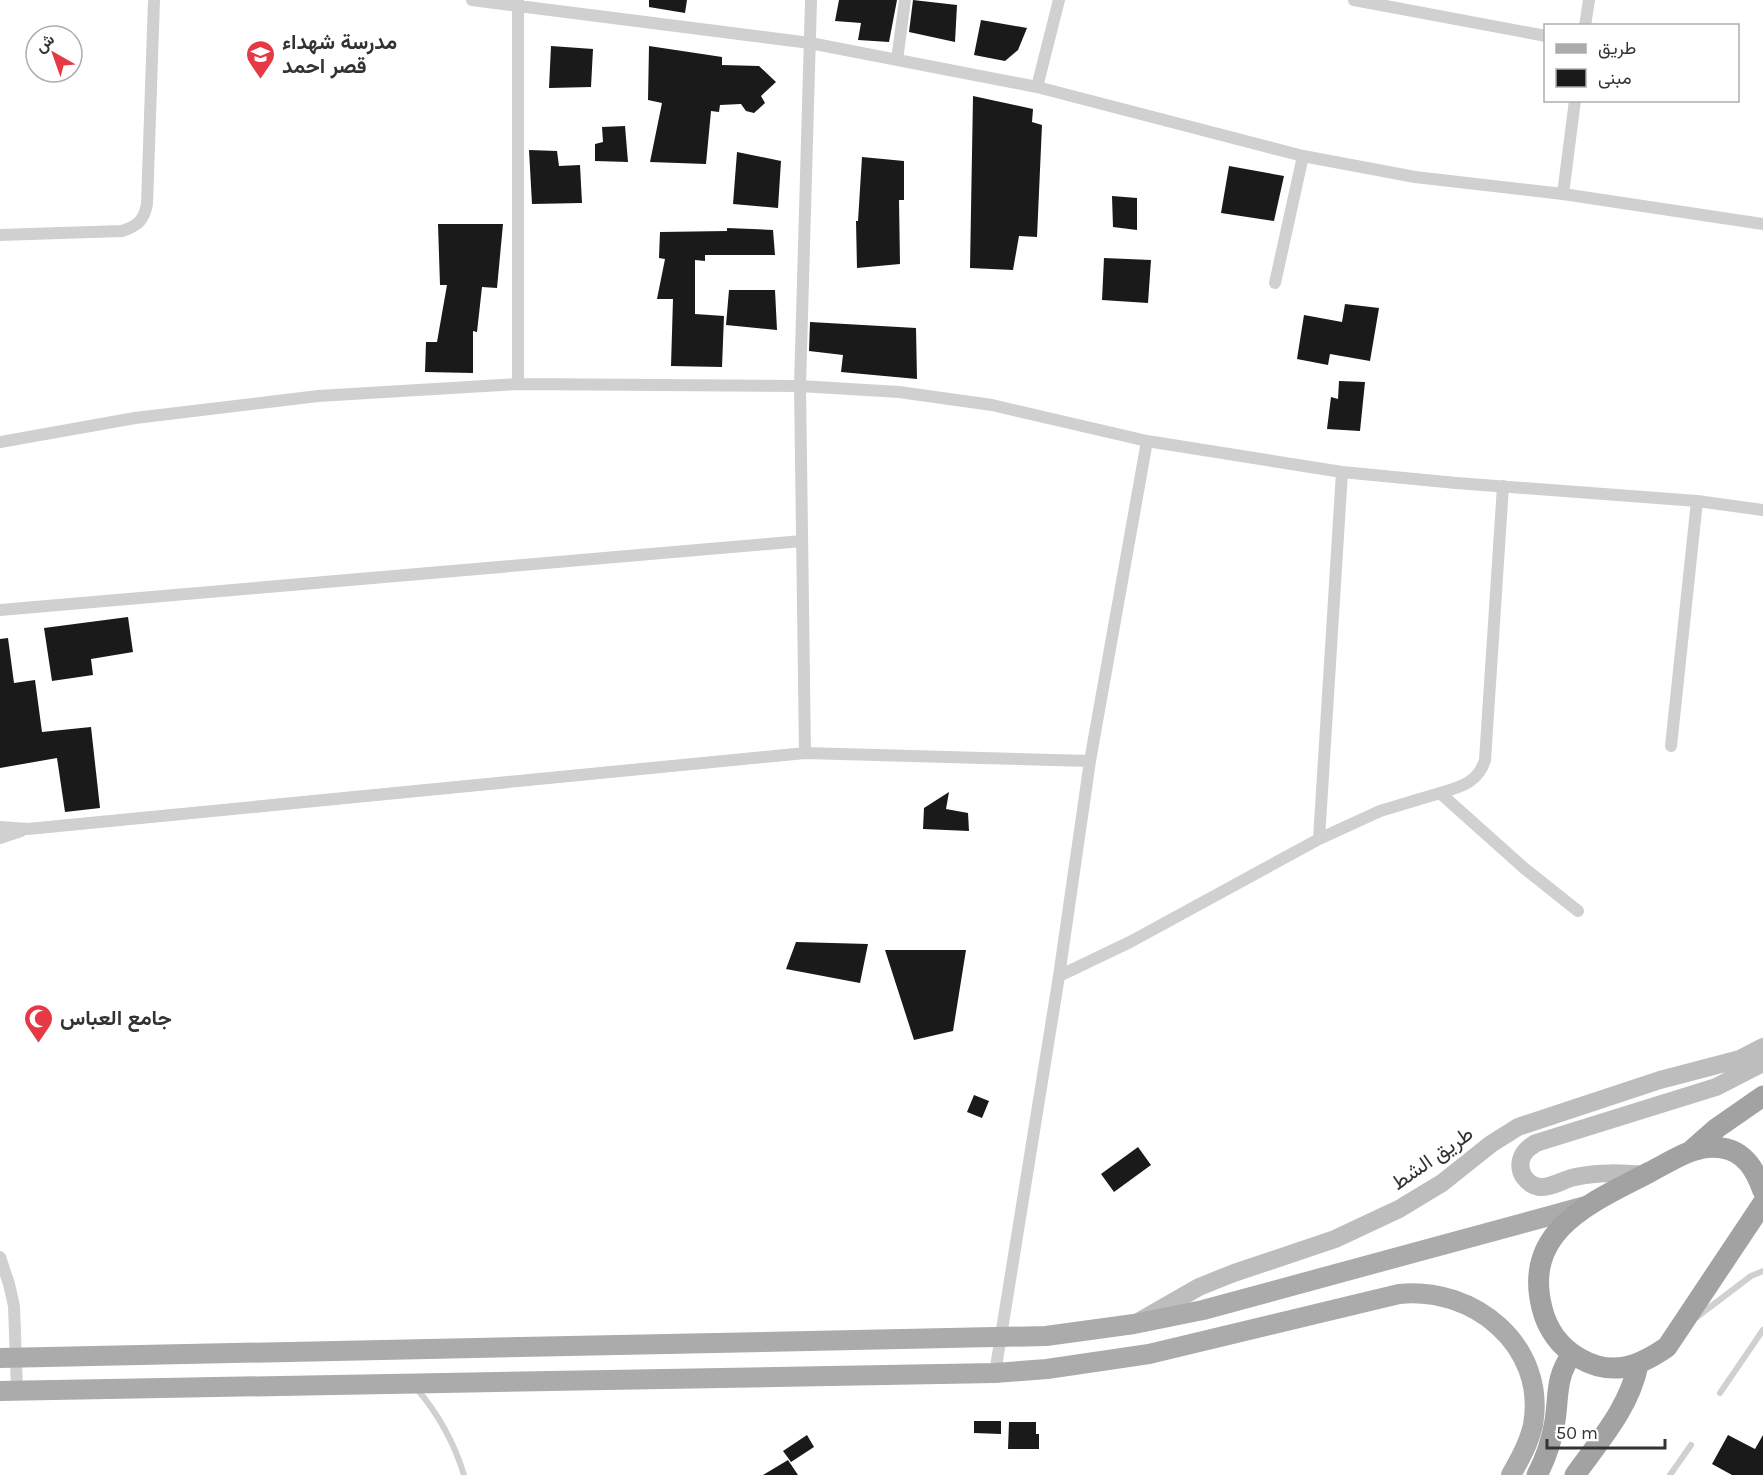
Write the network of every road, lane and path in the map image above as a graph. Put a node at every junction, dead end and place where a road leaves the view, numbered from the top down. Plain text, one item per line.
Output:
1 (154, 0) edge
2 (472, 0) edge
3 (811, 0) edge
4 (905, 0) edge
5 (1059, 0) edge
6 (1354, 0) edge
7 (1589, 0) edge
8 (518, 3) edge
9 (1585, 24) edge
10 (1544, 36) edge
11 (810, 43) junction
12 (897, 60) junction
13 (1037, 87) junction
14 (1575, 102) edge
15 (1303, 156) junction
16 (1563, 194) junction
17 (1763, 224) edge
18 (0, 235) edge
19 (1275, 283) dead end
20 (518, 384) junction
21 (800, 386) junction
22 (1148, 441) junction
23 (0, 442) edge
24 (1342, 472) junction
25 (1503, 486) junction
26 (1697, 501) junction
27 (1763, 510) edge
28 (802, 541) junction
29 (0, 610) edge
30 (1671, 746) dead end
31 (805, 753) junction
32 (1090, 761) junction
33 (1440, 793) junction
34 (0, 827) edge
35 (28, 829) junction
36 (0, 838) edge
37 (1319, 839) junction
38 (1578, 911) dead end
39 (1059, 976) junction
40 (1763, 1047) edge
41 (1763, 1063) edge
42 (1763, 1096) edge
43 (1689, 1152) junction
44 (1645, 1175) junction
45 (1763, 1191) edge
46 (1763, 1203) edge
47 (1586, 1206) junction
48 (0, 1257) edge
49 (0, 1264) edge
50 (1763, 1270) edge
51 (1134, 1324) junction
52 (1763, 1330) edge
53 (1678, 1332) junction
54 (1002, 1338) junction
55 (521, 1348) junction
56 (1572, 1354) junction
57 (8, 1358) edge
58 (1638, 1365) junction
59 (995, 1373) junction
60 (523, 1381) junction
61 (413, 1383) junction
62 (9, 1391) edge
63 (1720, 1393) dead end
64 (1691, 1445) dead end
65 (464, 1475) edge
66 (1511, 1475) edge
67 (1537, 1475) edge
68 (1575, 1475) edge
69 (1670, 1475) edge

1 - 18 street
2 - 8 street
3 - 11 street
4 - 12 street
5 - 13 street
6 - 10 street
7 - 9 street
8 - 11 street
8 - 20 street
11 - 12 street
11 - 21 street
12 - 13 street
13 - 15 street
14 - 16 street
15 - 16 street
15 - 19 street
16 - 17 street
20 - 21 street
20 - 23 street
21 - 22 street
21 - 28 street
22 - 24 street
22 - 32 street
24 - 25 street
24 - 37 street
25 - 26 street
25 - 33 street
26 - 27 street
26 - 30 street
28 - 29 street
28 - 31 street
31 - 32 street
31 - 35 street
32 - 39 street
33 - 37 street
33 - 38 street
34 - 35 street
35 - 36 street
37 - 39 street
39 - 54 street
40 - 51 main road, طريق الشط
41 - 44 main road
42 - 43 highway
43 - 44 highway
43 - 45 highway
44 - 47 highway
46 - 53 highway
47 - 51 main road
47 - 56 highway
48 - 49 street
49 - 57 street
50 - 53 lane
51 - 54 main road
52 - 63 lane
53 - 58 highway
54 - 55 main road
54 - 59 street
55 - 57 main road
55 - 60 main road
56 - 58 highway
56 - 67 highway
57 - 62 street
58 - 68 highway
59 - 60 main road
59 - 66 main road
60 - 61 main road
61 - 62 main road
61 - 65 lane
64 - 69 lane

